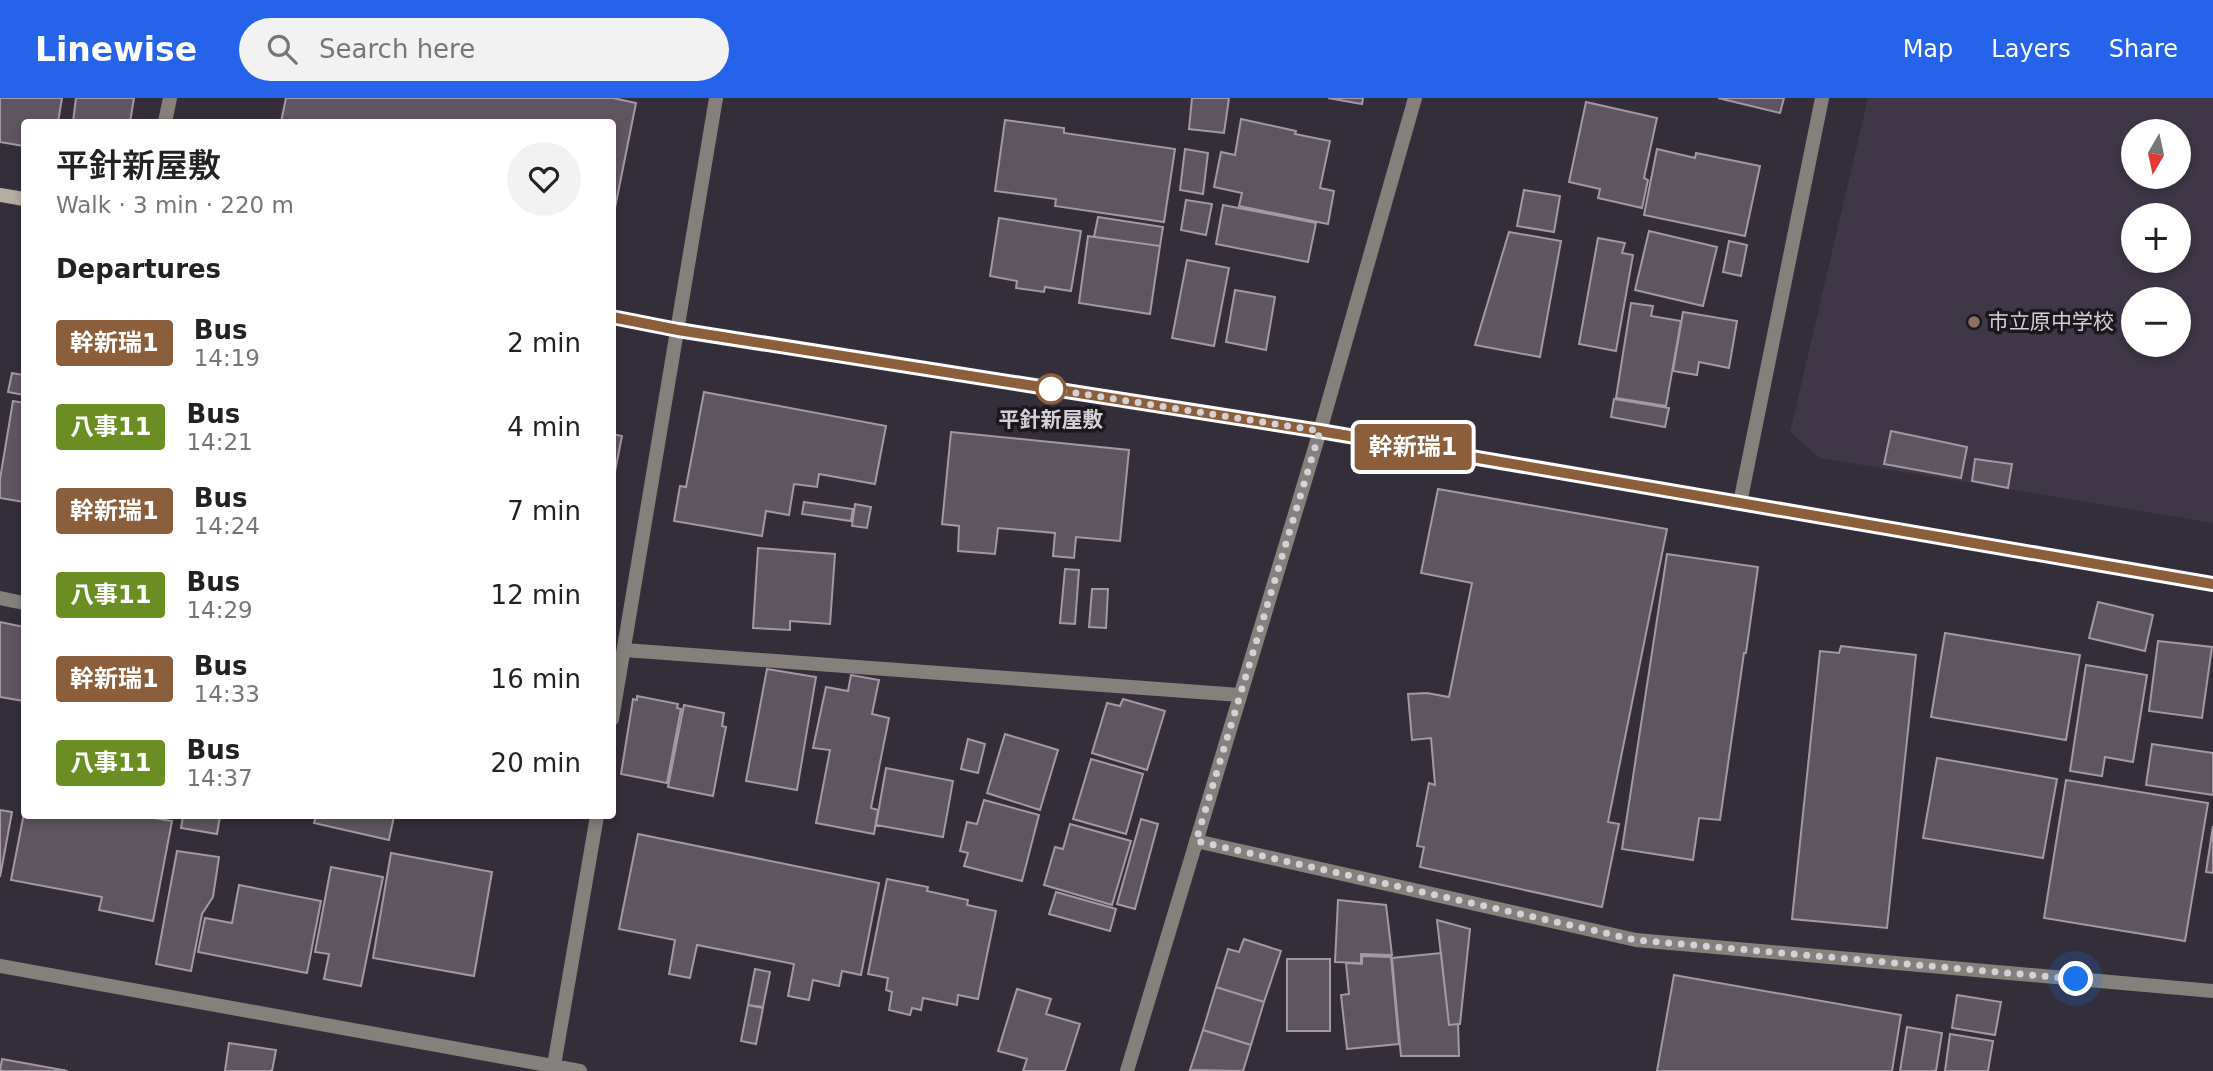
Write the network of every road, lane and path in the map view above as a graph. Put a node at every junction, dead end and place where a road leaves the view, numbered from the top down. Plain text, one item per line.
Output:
1 (170, 98) edge
2 (716, 98) edge
3 (1415, 98) edge
4 (1822, 98) edge
5 (166, 119) edge
6 (0, 195) edge
7 (21, 199) edge
8 (616, 318) edge
9 (678, 330) junction
10 (1320, 431) junction
11 (1740, 503) junction
12 (2213, 584) edge
13 (0, 598) edge
14 (21, 602) edge
15 (624, 650) junction
16 (616, 694) edge
17 (1240, 695) junction
18 (596, 819) edge
19 (1196, 841) junction
20 (0, 966) edge
21 (2213, 991) edge
22 (554, 1068) edge
23 (580, 1071) edge
24 (1127, 1071) edge

1 - 5 street
2 - 9 street
3 - 10 street
4 - 11 street
6 - 7 street
8 - 9 street
9 - 10 street
9 - 15 street
10 - 11 street
10 - 17 street
11 - 12 street
13 - 14 street
15 - 16 street
15 - 17 street
17 - 19 street
18 - 22 street
19 - 21 street
19 - 24 street
20 - 22 street
22 - 23 street

